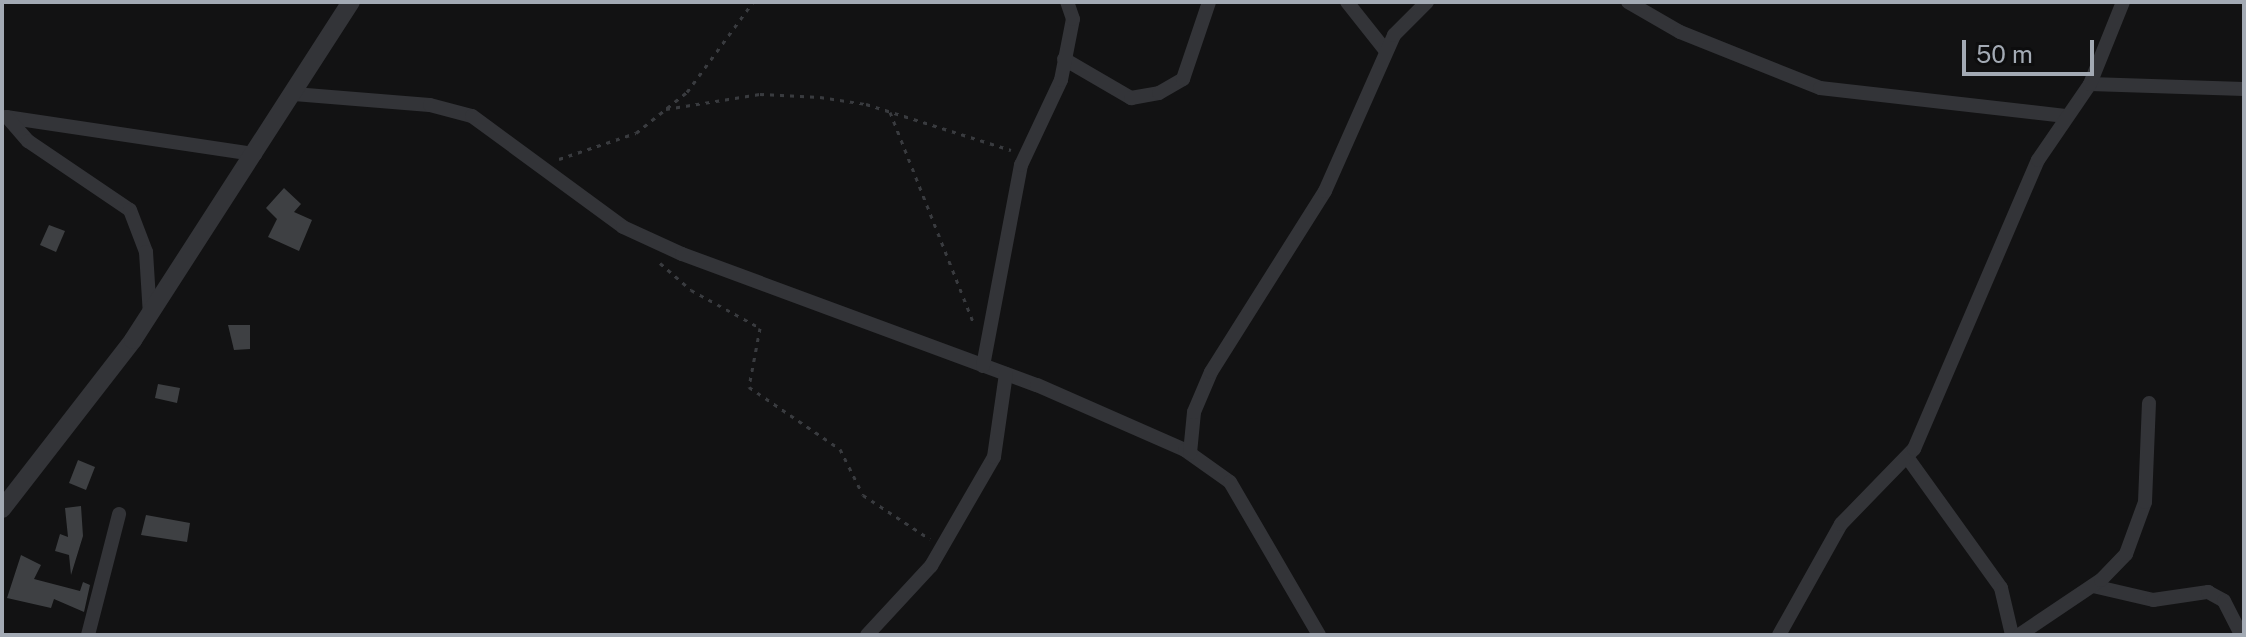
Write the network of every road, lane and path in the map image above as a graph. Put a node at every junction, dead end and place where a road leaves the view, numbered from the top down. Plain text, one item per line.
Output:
1 (351, 2) edge
2 (753, 2) edge
3 (1067, 2) edge
4 (1209, 2) edge
5 (1347, 2) edge
6 (1427, 2) edge
7 (1628, 2) edge
8 (2123, 2) edge
9 (1386, 51) junction
10 (1064, 59) junction
11 (2090, 84) junction
12 (2244, 89) edge
13 (294, 94) junction
14 (666, 109) junction
15 (890, 112) junction
16 (2065, 116) junction
17 (5, 117) edge
18 (255, 154) junction
19 (1026, 155) junction
20 (535, 162) junction
21 (654, 257) dead end
22 (150, 315) junction
23 (985, 349) junction
24 (983, 366) junction
25 (1006, 374) junction
26 (2149, 403) dead end
27 (1190, 453) junction
28 (1907, 457) junction
29 (2, 509) edge
30 (119, 514) dead end
31 (943, 547) junction
32 (2093, 586) junction
33 (1313, 631) edge
34 (88, 635) edge
35 (867, 635) edge
36 (1779, 635) edge
37 (2012, 635) edge
38 (2019, 635) edge
39 (2241, 635) edge

1 - 13 street
2 - 14 path
3 - 10 street
4 - 10 street
5 - 9 street
6 - 9 street
7 - 16 street
8 - 11 street
9 - 27 street
10 - 19 street
11 - 12 street
11 - 16 street
13 - 18 street
13 - 20 street
14 - 15 path
14 - 20 path
15 - 19 path
15 - 23 path
16 - 28 street
17 - 18 street
17 - 22 street
18 - 22 street
19 - 23 street
20 - 24 street
21 - 31 path
22 - 29 street
23 - 24 street
24 - 25 street
25 - 27 street
25 - 31 street
26 - 32 street
27 - 33 street
28 - 36 street
28 - 37 street
30 - 34 street
31 - 35 street
32 - 38 street
32 - 39 street

